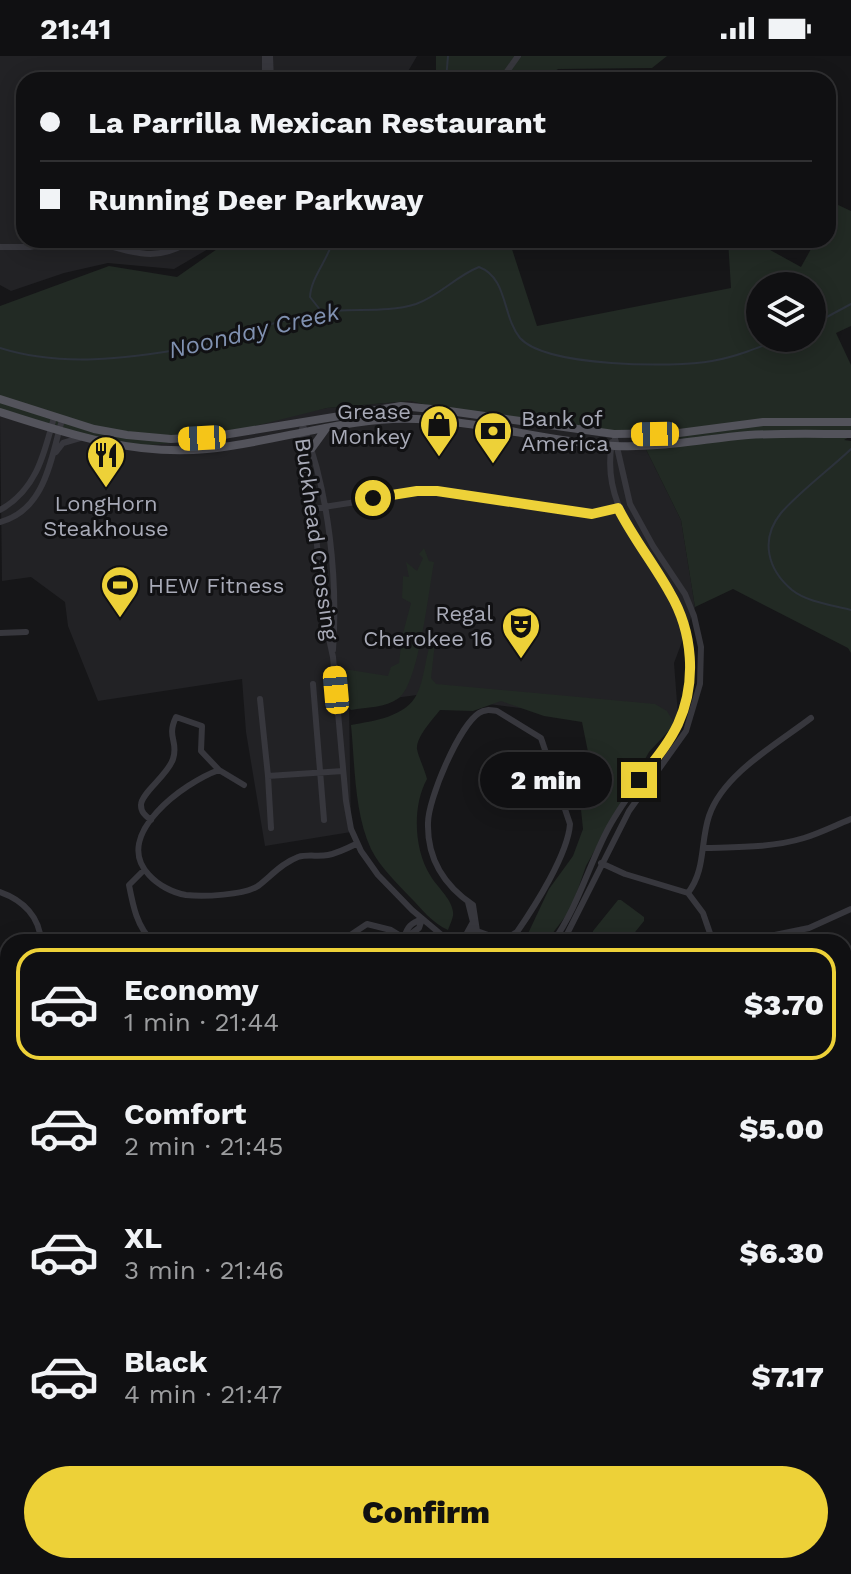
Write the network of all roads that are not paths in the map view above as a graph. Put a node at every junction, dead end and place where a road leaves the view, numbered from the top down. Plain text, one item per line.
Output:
1 (112, 248) edge
2 (178, 248) edge
3 (0, 399) edge
4 (0, 412) edge
5 (58, 418) junction
6 (302, 421) junction
7 (851, 422) edge
8 (326, 429) junction
9 (55, 430) junction
10 (304, 433) junction
11 (614, 434) junction
12 (851, 434) edge
13 (83, 438) junction
14 (614, 446) junction
15 (312, 448) junction
16 (53, 458) junction
17 (630, 504) junction
18 (323, 507) junction
19 (618, 508) junction
20 (311, 509) junction
21 (0, 510) edge
22 (0, 522) edge
23 (26, 632) dead end
24 (0, 633) edge
25 (333, 657) junction
26 (313, 684) dead end
27 (260, 699) dead end
28 (811, 718) dead end
29 (219, 770) junction
30 (343, 771) junction
31 (320, 773) junction
32 (268, 776) junction
33 (244, 785) dead end
34 (851, 819) edge
35 (151, 820) junction
36 (324, 820) dead end
37 (271, 828) dead end
38 (356, 844) junction
39 (704, 848) junction
40 (594, 860) junction
41 (603, 864) junction
42 (144, 870) junction
43 (0, 892) edge
44 (688, 893) junction
45 (851, 909) edge
46 (422, 919) junction
47 (474, 930) junction
48 (40, 934) edge
49 (147, 934) edge
50 (352, 934) edge
51 (395, 934) edge
52 (410, 934) edge
53 (440, 934) edge
54 (470, 934) edge
55 (472, 934) edge
56 (484, 934) edge
57 (514, 934) edge
58 (558, 934) edge
59 (567, 934) edge
60 (710, 934) edge
61 (792, 934) edge

1 - 2 street
3 - 5 main road
4 - 9 main road
5 - 6 main road
5 - 9 street
6 - 10 street, Buckhead Crossing
6 - 11 main road
7 - 11 main road
8 - 10 main road
8 - 14 main road
8 - 15 main road
9 - 13 main road
9 - 16 street
9 - 21 street
10 - 13 main road
10 - 15 street, Buckhead Crossing
10 - 20 street, Buckhead Crossing
11 - 14 street
12 - 14 main road
13 - 16 street
14 - 17 street
14 - 19 street
15 - 18 street, Buckhead Crossing
16 - 22 street
17 - 19 street
17 - 41 street
18 - 19 street
18 - 20 street
18 - 25 street, Buckhead Crossing
19 - 40 street
20 - 25 street, Buckhead Crossing
23 - 24 street
25 - 30 street, Buckhead Crossing
26 - 31 street
27 - 32 street
28 - 39 street
29 - 33 street
29 - 35 street
29 - 35 street
30 - 31 street
30 - 38 street, Buckhead Crossing
31 - 32 street
31 - 36 street
32 - 37 street
34 - 39 street
35 - 42 street
38 - 42 street
38 - 46 street, Buckhead Crossing
39 - 44 street
40 - 41 street
40 - 58 street
41 - 44 street
41 - 59 street
42 - 49 street
43 - 48 street
44 - 60 street
45 - 61 street
46 - 52 street
46 - 53 street, Buckhead Crossing
47 - 54 street
47 - 55 street
47 - 56 street
47 - 57 street
50 - 51 street

